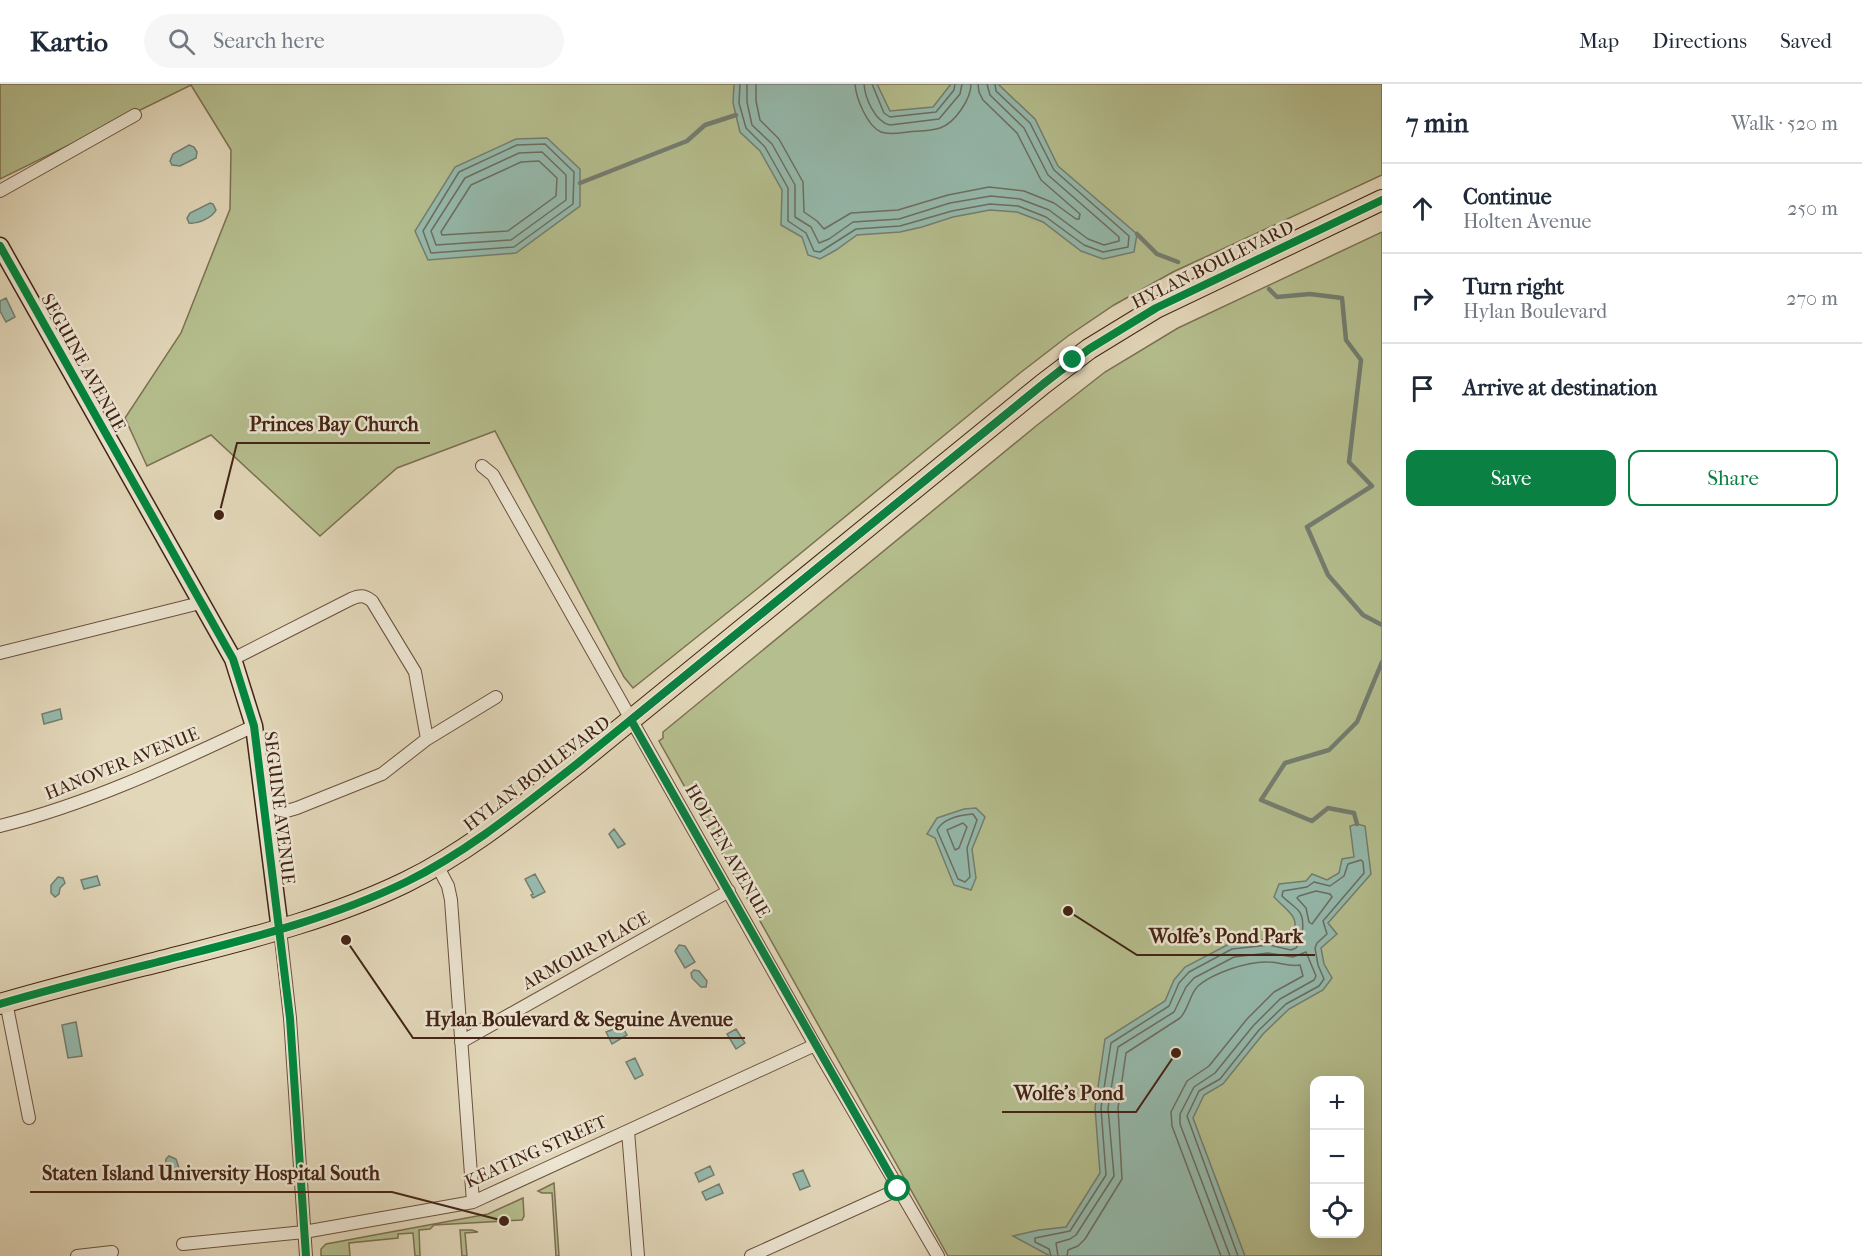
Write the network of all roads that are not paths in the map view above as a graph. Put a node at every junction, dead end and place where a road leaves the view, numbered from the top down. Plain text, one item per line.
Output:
1 (135, 115) dead end
2 (0, 191) edge
3 (1382, 200) edge
4 (0, 246) edge
5 (482, 466) dead end
6 (200, 603) junction
7 (0, 653) edge
8 (233, 659) junction
9 (496, 697) dead end
10 (631, 720) junction
11 (254, 726) junction
12 (428, 739) junction
13 (266, 817) junction
14 (0, 826) edge
15 (437, 865) junction
16 (729, 891) junction
17 (280, 930) junction
18 (3, 1003) edge
19 (461, 1042) junction
20 (815, 1045) junction
21 (29, 1118) dead end
22 (628, 1131) junction
23 (898, 1189) junction
24 (473, 1202) junction
25 (304, 1232) junction
26 (183, 1244) dead end
27 (112, 1252) dead end
28 (77, 1256) edge
29 (306, 1256) edge
30 (638, 1256) edge
31 (751, 1256) edge
32 (938, 1256) edge

1 - 2 street
3 - 10 main road, HYLAN BOULEVARD
4 - 6 street, SEGUINE AVENUE
5 - 10 street, HOLTEN AVENUE
6 - 7 street
6 - 8 street, SEGUINE AVENUE
8 - 11 street, SEGUINE AVENUE
8 - 12 street
9 - 12 street
10 - 15 main road, HYLAN BOULEVARD
10 - 16 street, HOLTEN AVENUE
11 - 13 street, SEGUINE AVENUE
11 - 14 street, HANOVER AVENUE
12 - 13 street
13 - 17 street, SEGUINE AVENUE
15 - 17 main road, HYLAN BOULEVARD
15 - 19 street
16 - 19 street, ARMOUR PLACE
16 - 20 street, HOLTEN AVENUE
17 - 18 main road, HYLAN BOULEVARD
17 - 25 street, SEGUINE AVENUE
18 - 21 street
19 - 24 street
20 - 22 street, KEATING STREET
20 - 23 street, HOLTEN AVENUE
22 - 24 street, KEATING STREET
22 - 30 street
23 - 31 street
23 - 32 street, HOLTEN AVENUE
24 - 25 street, KEATING STREET
25 - 26 street, KEATING STREET
25 - 29 street, SEGUINE AVENUE
27 - 28 street

